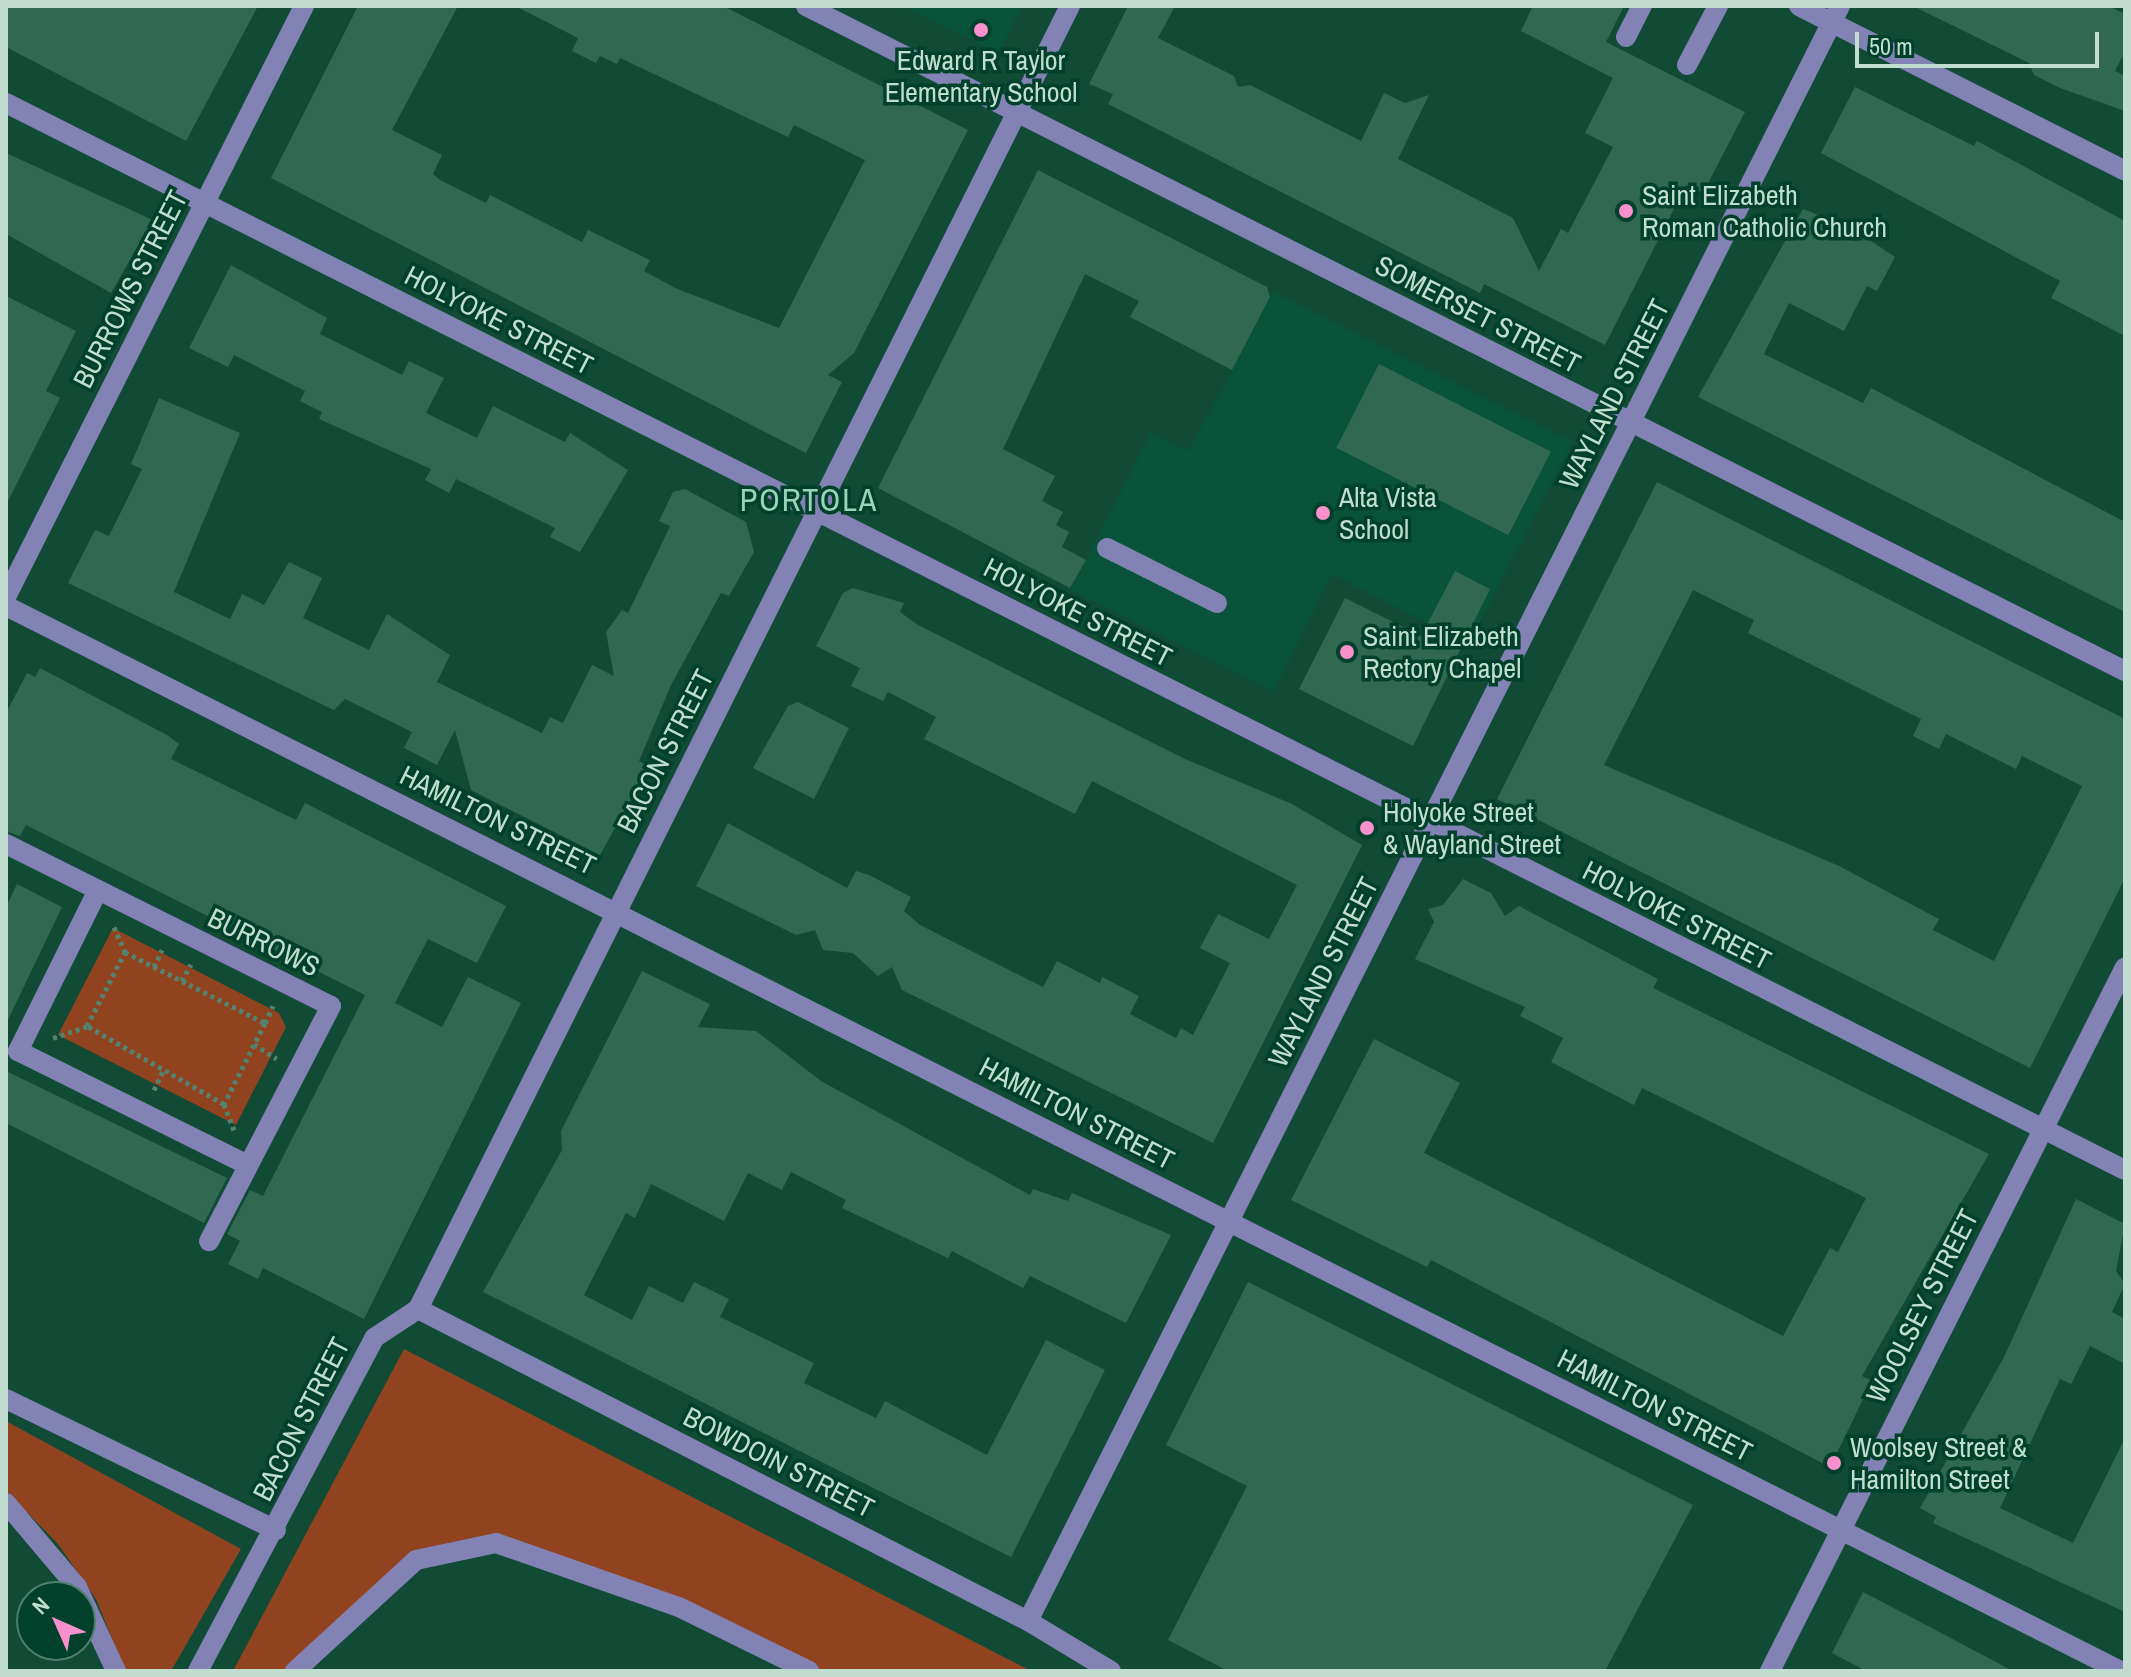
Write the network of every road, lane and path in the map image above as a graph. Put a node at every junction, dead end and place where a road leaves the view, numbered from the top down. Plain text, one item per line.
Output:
1 (304, 6) edge
2 (806, 6) edge
3 (1070, 6) edge
4 (1642, 6) edge
5 (1718, 6) edge
6 (1799, 6) edge
7 (1836, 14) edge
8 (1626, 37) dead end
9 (1687, 65) dead end
10 (6, 103) edge
11 (1016, 112) junction
12 (2125, 171) edge
13 (205, 203) junction
14 (1631, 422) junction
15 (817, 511) junction
16 (1107, 548) dead end
17 (6, 597) edge
18 (1217, 603) dead end
19 (6, 606) edge
20 (2125, 671) edge
21 (1430, 822) junction
22 (6, 844) edge
23 (98, 890) junction
24 (617, 910) junction
25 (2125, 967) edge
26 (87, 1026) joint
27 (12, 1053) edge
28 (2042, 1129) junction
29 (248, 1165) junction
30 (2125, 1170) edge
31 (1229, 1221) junction
32 (209, 1241) dead end
33 (418, 1309) junction
34 (6, 1399) edge
35 (6, 1503) edge
36 (276, 1530) junction
37 (1841, 1530) junction
38 (1028, 1621) junction
39 (116, 1671) edge
40 (198, 1671) edge
41 (295, 1671) edge
42 (809, 1671) edge
43 (1111, 1671) edge
44 (1770, 1671) edge
45 (2121, 1671) edge

1 - 13 street, BURROWS STREET
2 - 11 street, SOMERSET STREET
3 - 11 street, BACON STREET
4 - 8 street
5 - 9 street
6 - 7 street
7 - 12 street
7 - 14 street, WAYLAND STREET
10 - 13 street, HOLYOKE STREET
11 - 14 street, SOMERSET STREET
11 - 15 street, BACON STREET
13 - 15 street, HOLYOKE STREET
13 - 17 street, BURROWS STREET
14 - 20 street, SOMERSET STREET
14 - 21 street, WAYLAND STREET
15 - 21 street, HOLYOKE STREET
15 - 24 street, BACON STREET
16 - 18 street
19 - 24 street, HAMILTON STREET
21 - 28 street, HOLYOKE STREET
21 - 31 street, WAYLAND STREET
22 - 23 street, BURROWS
23 - 27 street
23 - 29 street, BURROWS
24 - 31 street, HAMILTON STREET
24 - 33 street, BACON STREET
25 - 28 street, WOOLSEY STREET
26 - 26 path
27 - 29 street
28 - 30 street, HOLYOKE STREET
28 - 37 street, WOOLSEY STREET
29 - 32 street, BURROWS
31 - 37 street, HAMILTON STREET
31 - 38 street, WAYLAND STREET
33 - 36 street, BACON STREET
33 - 38 street, BOWDOIN STREET
34 - 36 street
35 - 39 street
36 - 40 street, BACON STREET
37 - 44 street, WOOLSEY STREET
37 - 45 street, HAMILTON STREET
38 - 43 street, BOWDOIN STREET
41 - 42 street

